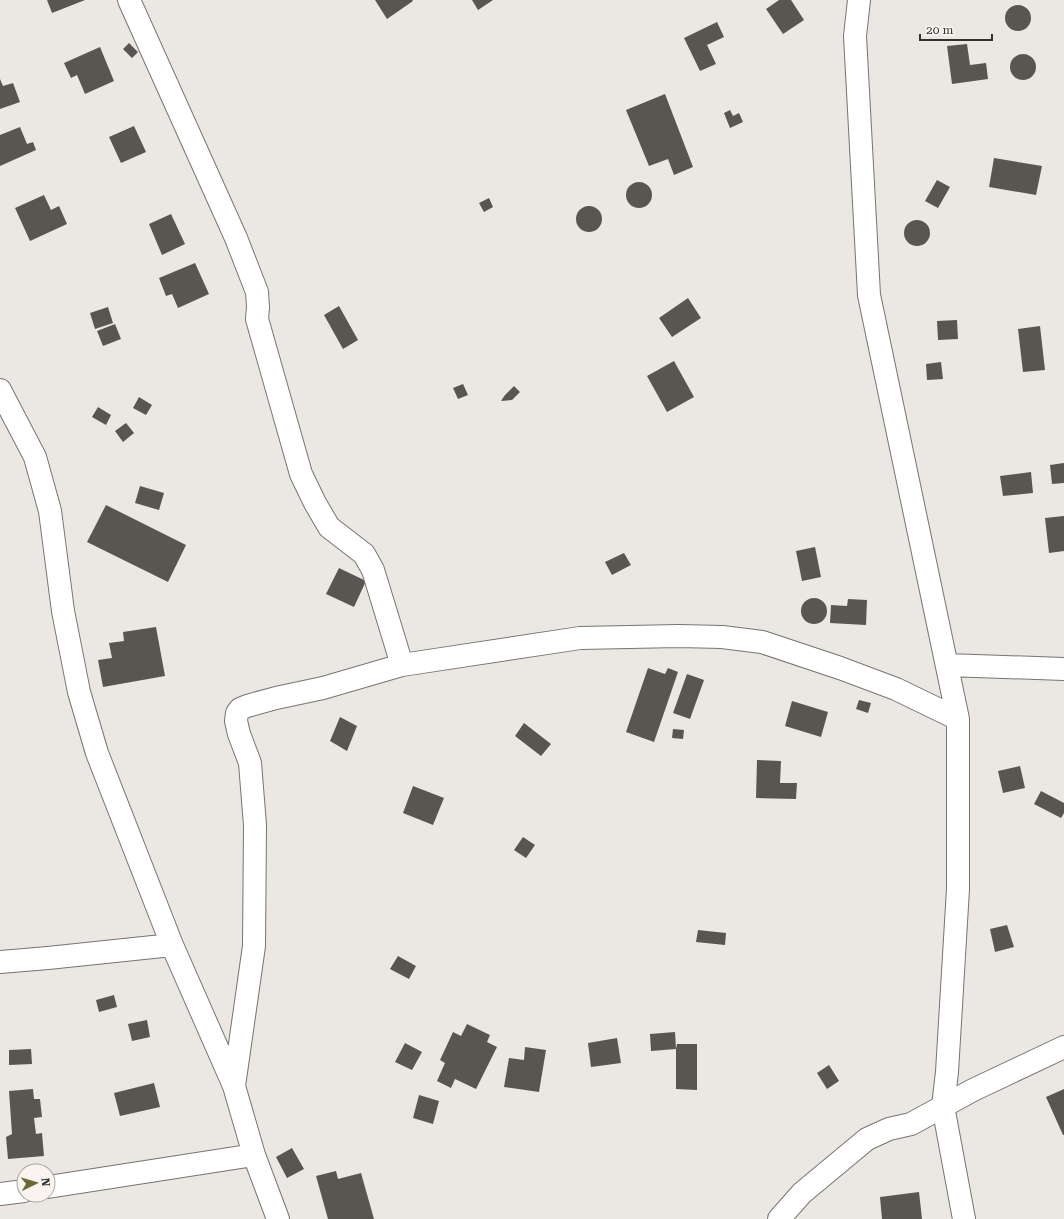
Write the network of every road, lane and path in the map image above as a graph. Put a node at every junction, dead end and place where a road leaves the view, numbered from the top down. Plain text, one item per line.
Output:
1 (128, 0) edge
2 (859, 0) edge
3 (0, 390) edge
4 (947, 665) junction
5 (402, 666) junction
6 (1064, 669) edge
7 (958, 719) junction
8 (172, 945) junction
9 (0, 962) edge
10 (1064, 1047) edge
11 (234, 1086) junction
12 (943, 1106) junction
13 (254, 1155) junction
14 (56, 1186) edge
15 (16, 1192) edge
16 (0, 1194) edge
17 (278, 1219) edge
18 (779, 1219) edge
19 (964, 1219) edge

1 - 5 street
2 - 4 street
3 - 8 street
4 - 6 street
4 - 7 street
5 - 7 street
5 - 11 street
7 - 12 street
8 - 9 street
8 - 11 street
10 - 12 street
11 - 13 street
12 - 18 street
12 - 19 street
13 - 14 street
13 - 17 street
15 - 16 street

